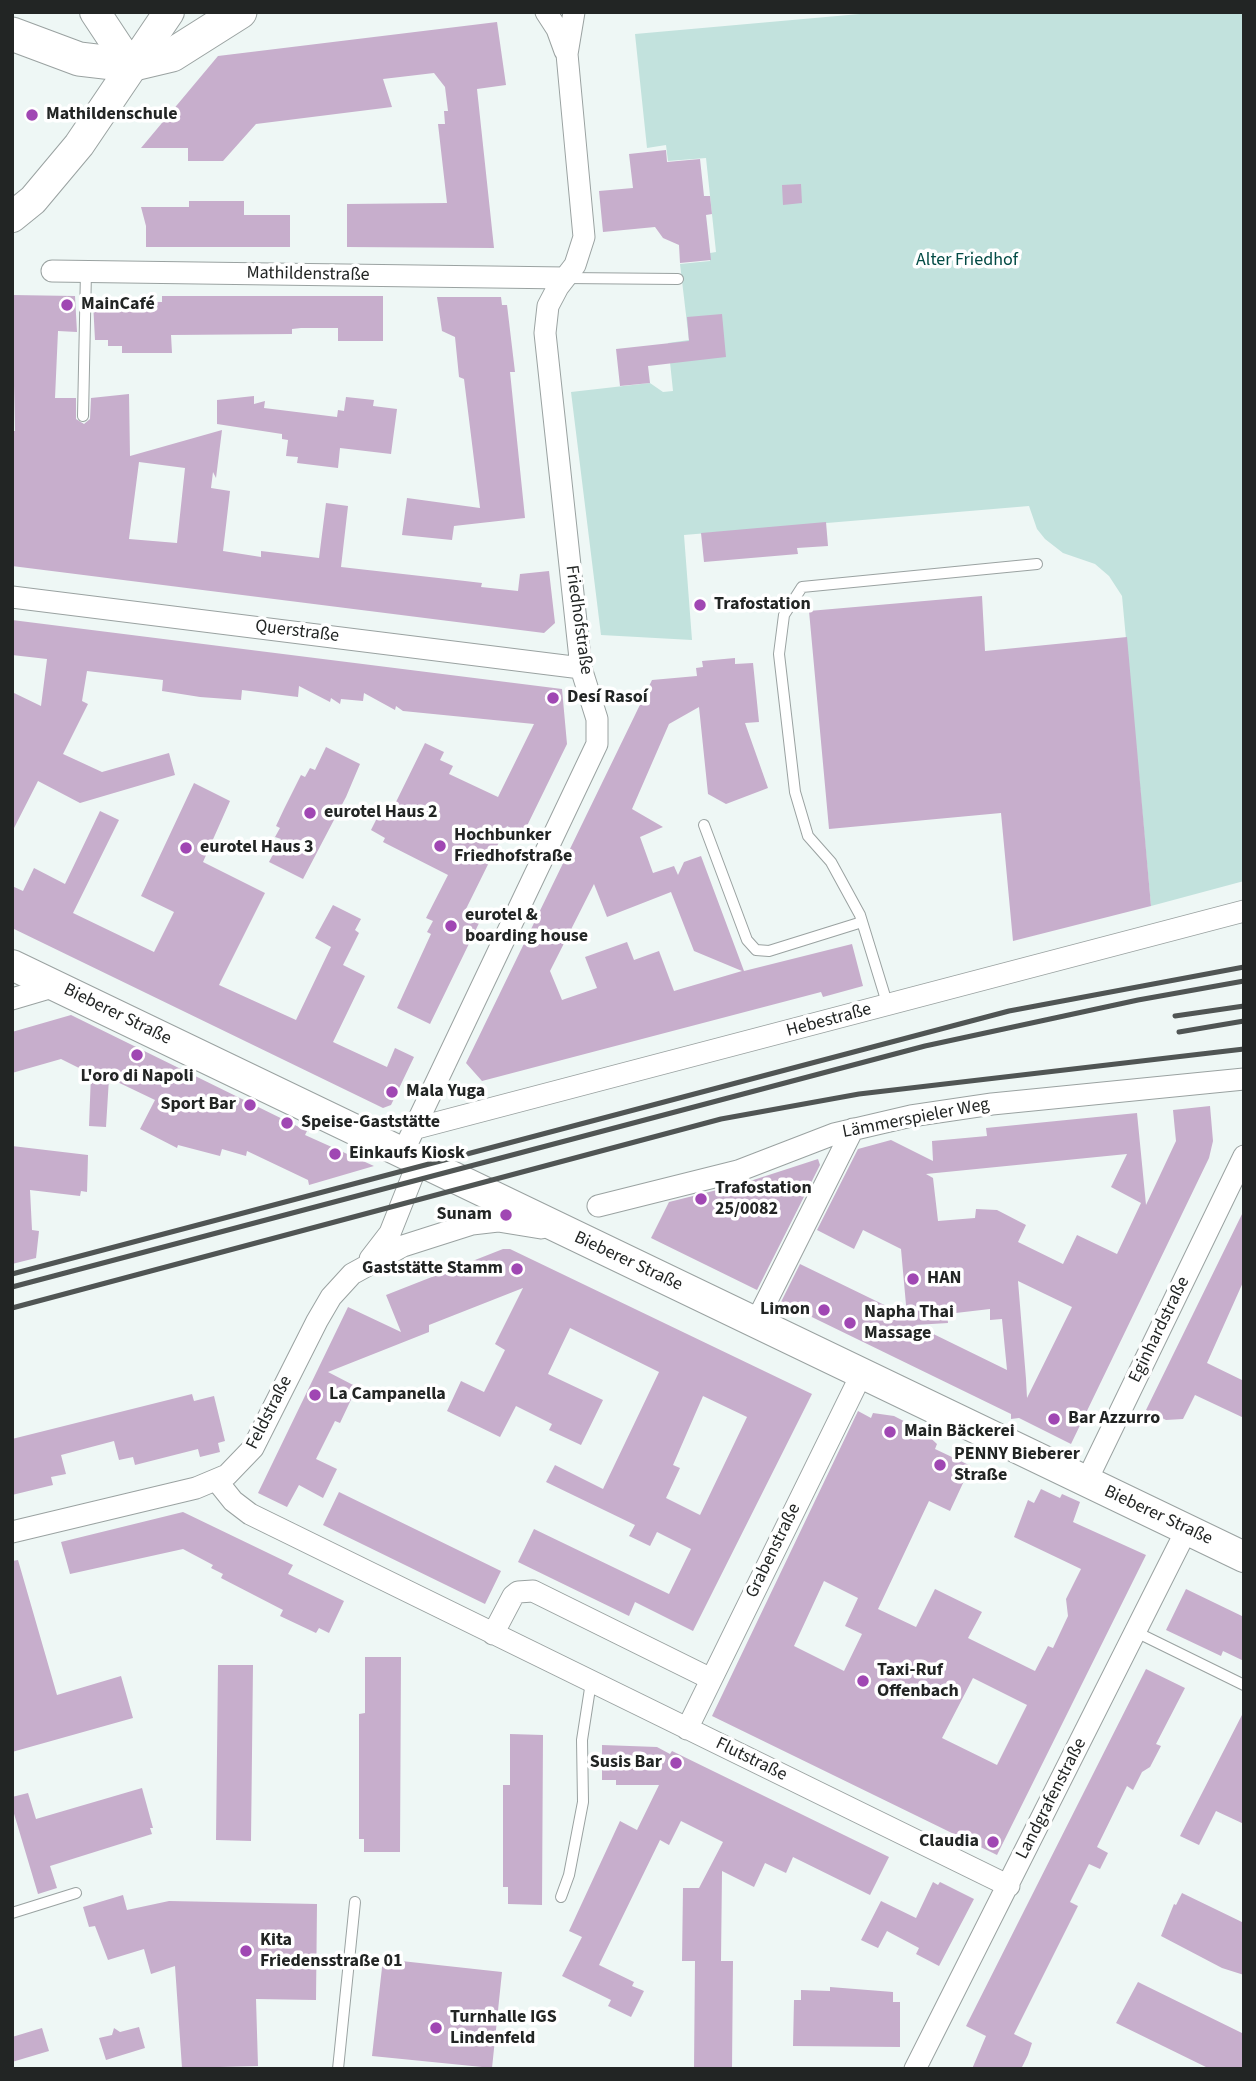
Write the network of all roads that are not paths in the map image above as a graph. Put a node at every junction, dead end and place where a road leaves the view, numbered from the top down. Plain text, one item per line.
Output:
1 (95, 12) edge
2 (169, 12) edge
3 (240, 12) edge
4 (546, 12) edge
5 (574, 12) edge
6 (12, 34) edge
7 (566, 54) junction
8 (130, 65) junction
9 (12, 218) edge
10 (52, 271) dead end
11 (86, 271) junction
12 (565, 278) junction
13 (678, 279) dead end
14 (83, 416) dead end
15 (1037, 564) dead end
16 (12, 597) edge
17 (581, 668) junction
18 (704, 825) dead end
19 (1244, 911) edge
20 (862, 922) junction
21 (12, 965) edge
22 (56, 986) junction
23 (12, 999) edge
24 (888, 1006) junction
25 (1244, 1079) edge
26 (853, 1129) junction
27 (412, 1147) junction
28 (1244, 1156) edge
29 (1239, 1180) edge
30 (598, 1206) dead end
31 (572, 1235) junction
32 (361, 1268) junction
33 (755, 1322) junction
34 (862, 1373) junction
35 (218, 1481) junction
36 (1086, 1482) junction
37 (1187, 1530) junction
38 (12, 1532) edge
39 (1244, 1557) edge
40 (1136, 1632) junction
41 (493, 1633) junction
42 (711, 1679) junction
43 (591, 1682) junction
44 (1244, 1685) edge
45 (687, 1729) junction
46 (1009, 1886) junction
47 (76, 1893) dead end
48 (561, 1897) dead end
49 (355, 1902) dead end
50 (12, 1913) edge
51 (338, 2069) edge
52 (915, 2069) edge

1 - 8 street
2 - 8 street
3 - 8 main road
4 - 7 street, Friedhofstraße
5 - 7 street, Friedhofstraße
6 - 8 main road
7 - 12 street, Friedhofstraße
8 - 9 street
10 - 11 street, Mathildenstraße
11 - 12 street, Mathildenstraße
11 - 14 lane
12 - 13 lane
12 - 17 street, Friedhofstraße
15 - 20 lane
16 - 17 street, Querstraße
17 - 27 street, Friedhofstraße
18 - 20 lane
19 - 24 street, Hebestraße
20 - 24 lane
21 - 22 street, Bieberer Straße
22 - 23 street
22 - 27 street, Bieberer Straße
24 - 27 street, Hebestraße
25 - 26 street, Lämmerspieler Weg
26 - 30 street, Lämmerspieler Weg
26 - 33 street
27 - 31 street, Bieberer Straße
27 - 32 street, Feldstraße
28 - 29 street, Eginhardstraße
29 - 36 street, Eginhardstraße
31 - 32 street, Feldstraße
31 - 33 street, Bieberer Straße
32 - 35 street, Feldstraße
33 - 34 street, Bieberer Straße
34 - 36 street, Bieberer Straße
34 - 42 street, Grabenstraße
35 - 38 street, Feldstraße
35 - 41 street, Flutstraße
36 - 37 street, Bieberer Straße
37 - 39 street, Bieberer Straße
37 - 40 street, Landgrafenstraße
40 - 44 lane
40 - 46 street, Landgrafenstraße
41 - 42 street
41 - 43 street, Flutstraße
42 - 45 street, Grabenstraße
43 - 45 street, Flutstraße
43 - 48 lane
45 - 46 street, Flutstraße
46 - 52 street, Landgrafenstraße
47 - 50 lane
49 - 51 lane

